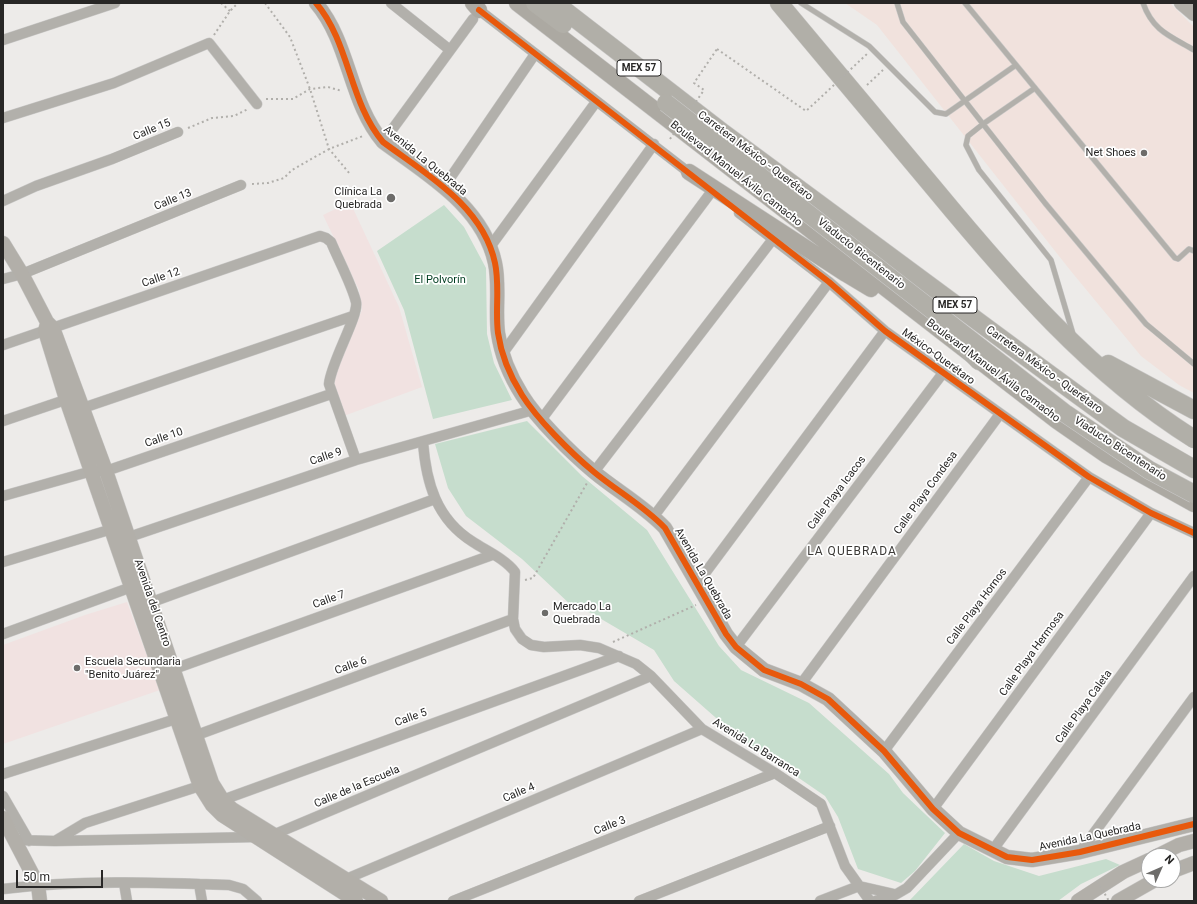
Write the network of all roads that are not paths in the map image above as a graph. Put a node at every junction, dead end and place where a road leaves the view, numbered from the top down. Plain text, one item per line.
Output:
1 (115, 3) edge
2 (316, 3) edge
3 (391, 3) edge
4 (517, 3) edge
5 (535, 3) edge
6 (555, 3) edge
7 (779, 3) edge
8 (801, 3) edge
9 (897, 3) edge
10 (965, 3) edge
11 (1143, 3) edge
12 (1182, 3) edge
13 (475, 10) edge
14 (1194, 14) edge
15 (3, 40) edge
16 (450, 50) junction
17 (1194, 50) edge
18 (535, 54) junction
19 (1016, 65) junction
20 (1035, 88) junction
21 (964, 100) junction
22 (596, 102) junction
23 (257, 104) road end
24 (3, 118) edge
25 (983, 124) junction
26 (178, 132) road end
27 (378, 137) junction
28 (654, 144) junction
29 (689, 172) junction
30 (240, 185) road end
31 (444, 187) junction
32 (712, 192) junction
33 (3, 201) edge
34 (846, 224) junction
35 (772, 239) junction
36 (3, 243) edge
37 (490, 246) junction
38 (1194, 250) edge
39 (22, 274) junction
40 (3, 279) edge
41 (829, 282) junction
42 (353, 316) junction
43 (922, 318) junction
44 (48, 327) junction
45 (885, 331) junction
46 (3, 345) edge
47 (1076, 345) junction
48 (503, 353) junction
49 (979, 361) junction
50 (1194, 364) edge
51 (943, 373) junction
52 (332, 394) junction
53 (76, 401) junction
54 (1194, 410) edge
55 (1000, 414) junction
56 (1066, 414) junction
57 (537, 415) junction
58 (3, 421) edge
59 (1194, 439) edge
60 (423, 442) junction
61 (356, 460) junction
62 (1194, 469) edge
63 (92, 471) junction
64 (106, 471) junction
65 (594, 472) junction
66 (1089, 477) junction
67 (1194, 478) edge
68 (1194, 494) edge
69 (3, 496) edge
70 (435, 499) junction
71 (1194, 504) edge
72 (1151, 513) junction
73 (654, 516) junction
74 (112, 529) junction
75 (1194, 532) edge
76 (129, 537) junction
77 (492, 555) junction
78 (3, 562) edge
79 (1194, 576) edge
80 (144, 582) junction
81 (697, 584) junction
82 (131, 587) junction
83 (152, 602) junction
84 (513, 619) junction
85 (3, 634) edge
86 (736, 647) junction
87 (619, 656) junction
88 (174, 669) junction
89 (651, 676) junction
90 (801, 684) junction
91 (1194, 697) edge
92 (176, 719) junction
93 (702, 729) junction
94 (197, 735) junction
95 (884, 751) junction
96 (774, 773) junction
97 (3, 774) edge
98 (206, 784) junction
99 (3, 796) edge
100 (217, 802) junction
101 (933, 809) junction
102 (3, 818) edge
103 (1194, 824) edge
104 (830, 826) junction
105 (959, 833) junction
106 (275, 834) junction
107 (257, 837) junction
108 (22, 840) junction
109 (55, 841) junction
110 (1194, 841) edge
111 (1173, 848) edge
112 (992, 852) junction
113 (1080, 852) junction
114 (1194, 863) edge
115 (1141, 864) edge
116 (1181, 868) edge
117 (346, 880) junction
118 (124, 883) junction
119 (199, 884) junction
120 (38, 885) junction
121 (859, 886) junction
122 (1141, 888) edge
123 (3, 889) edge
124 (897, 898) edge
125 (40, 901) edge
126 (127, 901) edge
127 (202, 901) edge
128 (257, 901) edge
129 (356, 901) edge
130 (380, 901) edge
131 (453, 901) edge
132 (639, 901) edge
133 (820, 901) edge
134 (870, 901) edge
135 (875, 901) edge
136 (1078, 901) edge
137 (1118, 901) edge

1 - 15 street
2 - 27 street, Avenida La Quebrada
3 - 16 street
4 - 43 main road, Boulevard Manuel Ávila Camacho
5 - 56 highway, Viaducto Bicentenario, bridge
6 - 34 highway, Carretera México - Querétaro / MEX 57
7 - 47 highway
8 - 21 lane
9 - 21 lane
10 - 19 lane
11 - 17 lane
12 - 14 street
13 - 16 street
13 - 18 street, México-Querétaro
16 - 27 street
18 - 22 street, México-Querétaro
18 - 31 street
19 - 20 lane
19 - 21 lane
20 - 25 lane
20 - 38 lane
21 - 25 lane
22 - 28 street, México-Querétaro
22 - 37 street
23 - 24 street
25 - 47 lane
25 - 50 lane
26 - 33 street, Calle 15
27 - 31 street, Avenida La Quebrada
28 - 29 street, México-Querétaro
28 - 48 street
29 - 32 street, México-Querétaro
29 - 43 main road
30 - 39 street, Calle 13
31 - 37 street, Avenida La Quebrada
32 - 35 street, México-Querétaro
32 - 57 street
34 - 49 highway
34 - 62 highway, Carretera México - Querétaro / MEX 57
35 - 41 street, México-Querétaro
35 - 65 street
36 - 39 street, Avenida del Centro
37 - 48 street, Avenida La Quebrada
39 - 40 street
39 - 44 street, Avenida del Centro
41 - 45 street, México-Querétaro
41 - 73 street
42 - 44 street, Calle 12
42 - 52 street
42 - 53 street
43 - 49 main road, Boulevard Manuel Ávila Camacho
44 - 46 street, Calle 12
44 - 53 street, Avenida del Centro
45 - 51 street, México-Querétaro
45 - 81 street
47 - 54 highway
47 - 59 highway
48 - 57 street, Avenida La Quebrada
49 - 71 main road, Boulevard Manuel Ávila Camacho
51 - 55 street, México-Querétaro
51 - 86 street, Calle Playa Icacos
52 - 61 street
52 - 64 street, Calle 10
53 - 58 street
53 - 63 street, Avenida del Centro
53 - 64 street, Avenida del Centro
55 - 66 street, México-Querétaro
55 - 90 street, Calle Playa Condesa
56 - 67 highway, bridge
56 - 68 highway, Viaducto Bicentenario, bridge
57 - 60 street, Calle 9
57 - 65 street, Avenida La Quebrada
60 - 61 street, Calle 9
60 - 70 street, Avenida La Barranca
61 - 76 street, Calle 9
63 - 64 street, Calle 10
63 - 69 street, Calle 10
63 - 74 street, Avenida del Centro
64 - 76 street, Avenida del Centro
65 - 73 street, Avenida La Quebrada
66 - 72 street, México-Querétaro
66 - 95 street, Calle Playa Hornos
70 - 77 street, Avenida La Barranca
70 - 83 street
72 - 75 street, México-Querétaro
72 - 101 street, Calle Playa Hermosa
73 - 81 street, Avenida La Quebrada
74 - 78 street
74 - 82 street, Avenida del Centro
76 - 80 street, Avenida del Centro
77 - 84 street, Avenida La Barranca
77 - 88 street, Calle 7
79 - 112 street, Calle Playa Caleta
80 - 82 street
80 - 83 street, Avenida del Centro
81 - 86 street, Avenida La Quebrada
82 - 85 street
82 - 92 street, Avenida del Centro
83 - 88 street, Avenida del Centro
84 - 87 street, Avenida La Barranca
84 - 94 street, Calle 6
86 - 90 street, Avenida La Quebrada
87 - 89 street, Avenida La Barranca
87 - 100 street, Calle 5
88 - 94 street, Avenida del Centro
89 - 93 street, Avenida La Barranca
89 - 106 street, Calle de la Escuela
90 - 95 street, Avenida La Quebrada
91 - 113 street
92 - 97 street
92 - 98 street, Avenida del Centro
93 - 96 street, Avenida La Barranca
93 - 117 street, Calle 4
94 - 98 street, Avenida del Centro
95 - 101 street, Avenida La Quebrada
96 - 104 street, Avenida La Barranca
96 - 131 street, Calle 3
98 - 100 street, Avenida del Centro
98 - 109 street
99 - 108 street
100 - 106 street, Avenida del Centro
100 - 107 street, Avenida del Centro
101 - 105 street, Avenida La Quebrada
102 - 108 street
103 - 113 street, Avenida La Quebrada
104 - 121 street, Avenida La Barranca
104 - 132 street
105 - 112 street, Avenida La Quebrada
105 - 124 street
106 - 107 street, Calle de la Escuela
106 - 117 street, Avenida del Centro
107 - 109 street, Calle de la Escuela
107 - 129 street, Avenida del Centro
108 - 109 street
108 - 120 street
110 - 111 street
112 - 113 street, Avenida La Quebrada
114 - 116 street
115 - 136 street
117 - 130 street, Avenida del Centro
118 - 119 street
118 - 120 street
118 - 126 street
119 - 127 street
119 - 128 street
120 - 123 street
120 - 125 street
121 - 124 street
121 - 133 street
121 - 134 street, Avenida La Barranca
122 - 137 street
124 - 135 street

